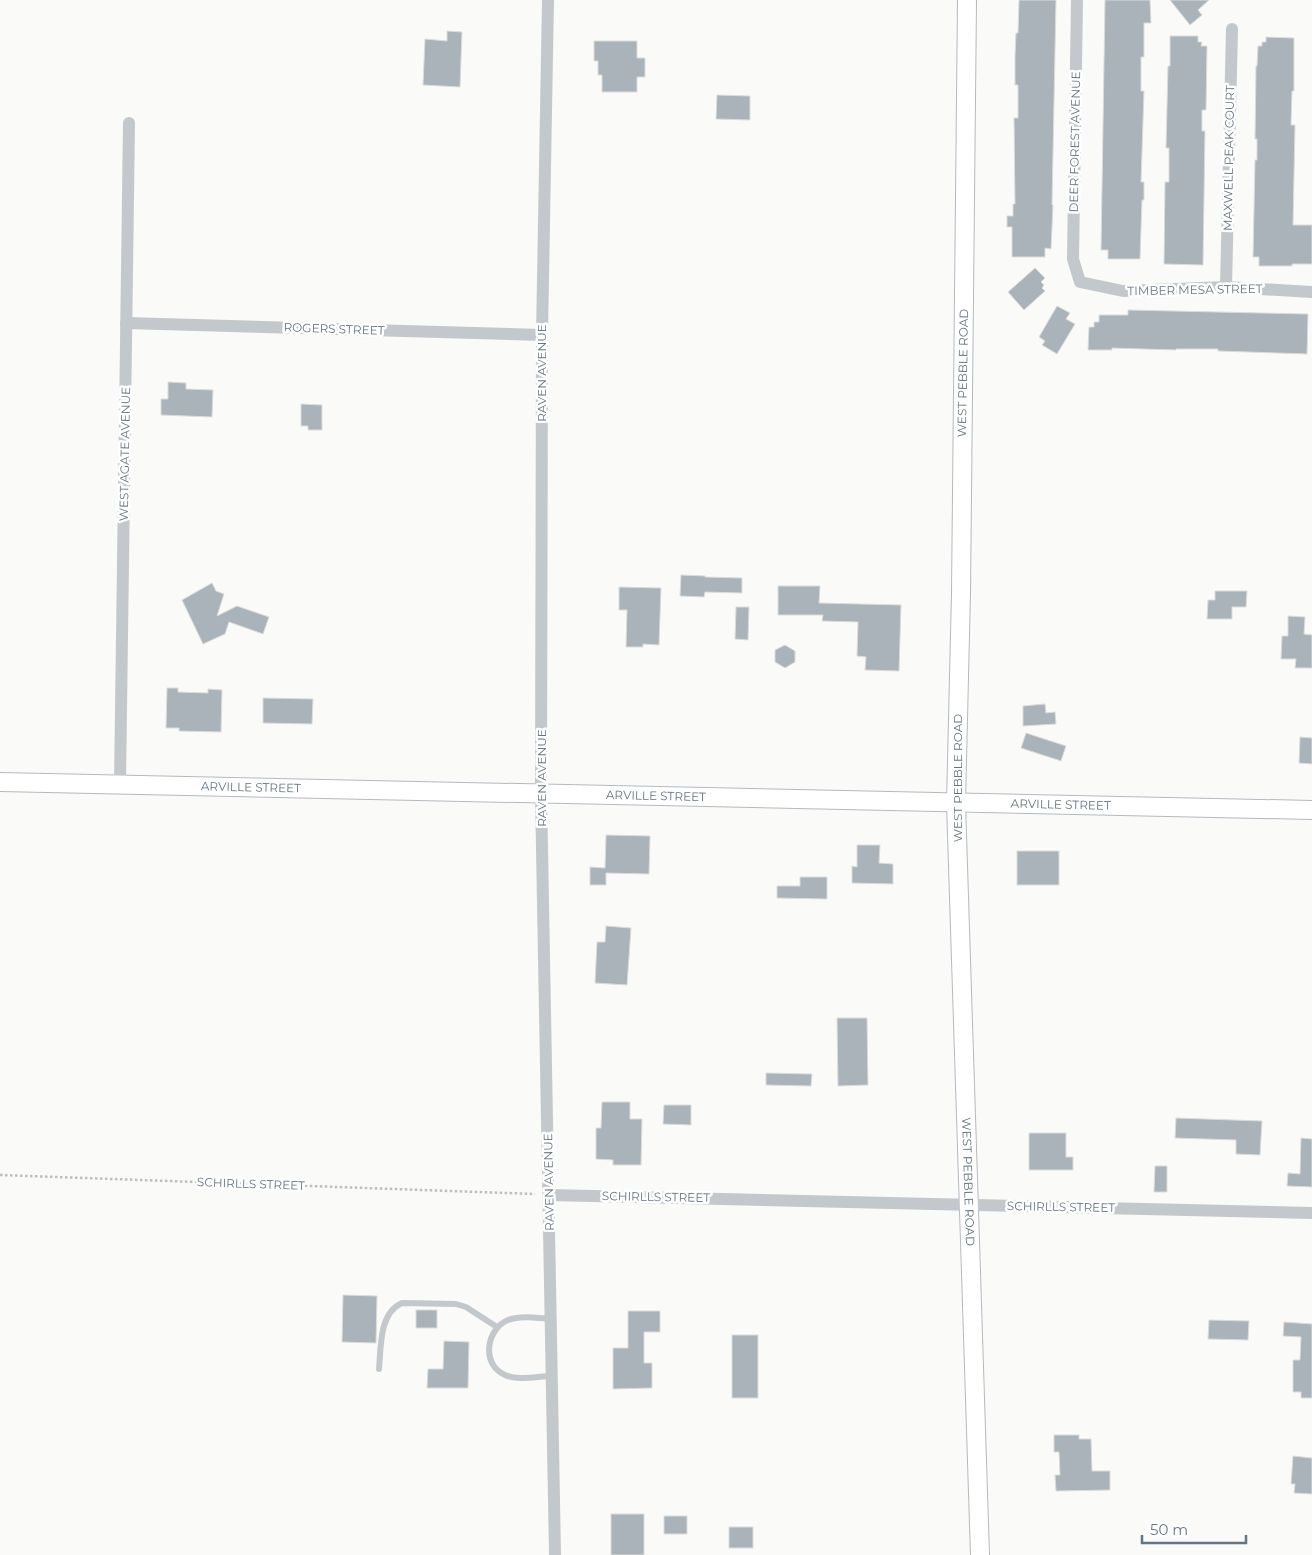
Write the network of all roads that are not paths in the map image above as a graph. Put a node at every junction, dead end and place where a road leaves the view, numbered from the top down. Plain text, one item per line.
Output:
1 (548, 0) edge
2 (967, 0) edge
3 (1077, 0) edge
4 (1232, 29) dead end
5 (129, 123) dead end
6 (1080, 282) joint
7 (1226, 287) junction
8 (1312, 292) edge
9 (126, 323) junction
10 (542, 335) junction
11 (0, 782) edge
12 (120, 784) junction
13 (541, 794) junction
14 (956, 803) junction
15 (1312, 810) edge
16 (549, 1194) junction
17 (969, 1205) junction
18 (1312, 1213) edge
19 (551, 1319) junction
20 (497, 1327) junction
21 (379, 1369) dead end
22 (552, 1376) junction
23 (555, 1555) edge
24 (980, 1555) edge

1 - 10 street, RAVEN AVENUE
2 - 14 street, WEST PEBBLE ROAD
3 - 6 street, DEER FOREST AVENUE
4 - 7 street, MAXWELL PEAK COURT
5 - 9 street, WEST AGATE AVENUE
6 - 7 street, TIMBER MESA STREET
7 - 8 street, TIMBER MESA STREET
9 - 10 street, ROGERS STREET
9 - 12 street, WEST AGATE AVENUE
10 - 13 street, RAVEN AVENUE
11 - 12 street, ARVILLE STREET
12 - 13 street, ARVILLE STREET
13 - 14 street, ARVILLE STREET
13 - 16 street, RAVEN AVENUE
14 - 15 street, ARVILLE STREET
14 - 17 street, WEST PEBBLE ROAD
16 - 17 street, SCHIRLLS STREET
16 - 19 street, RAVEN AVENUE
17 - 18 street, SCHIRLLS STREET
17 - 24 street, WEST PEBBLE ROAD
19 - 20 lane
19 - 22 street, RAVEN AVENUE
20 - 21 lane
20 - 22 lane
22 - 23 street, RAVEN AVENUE

